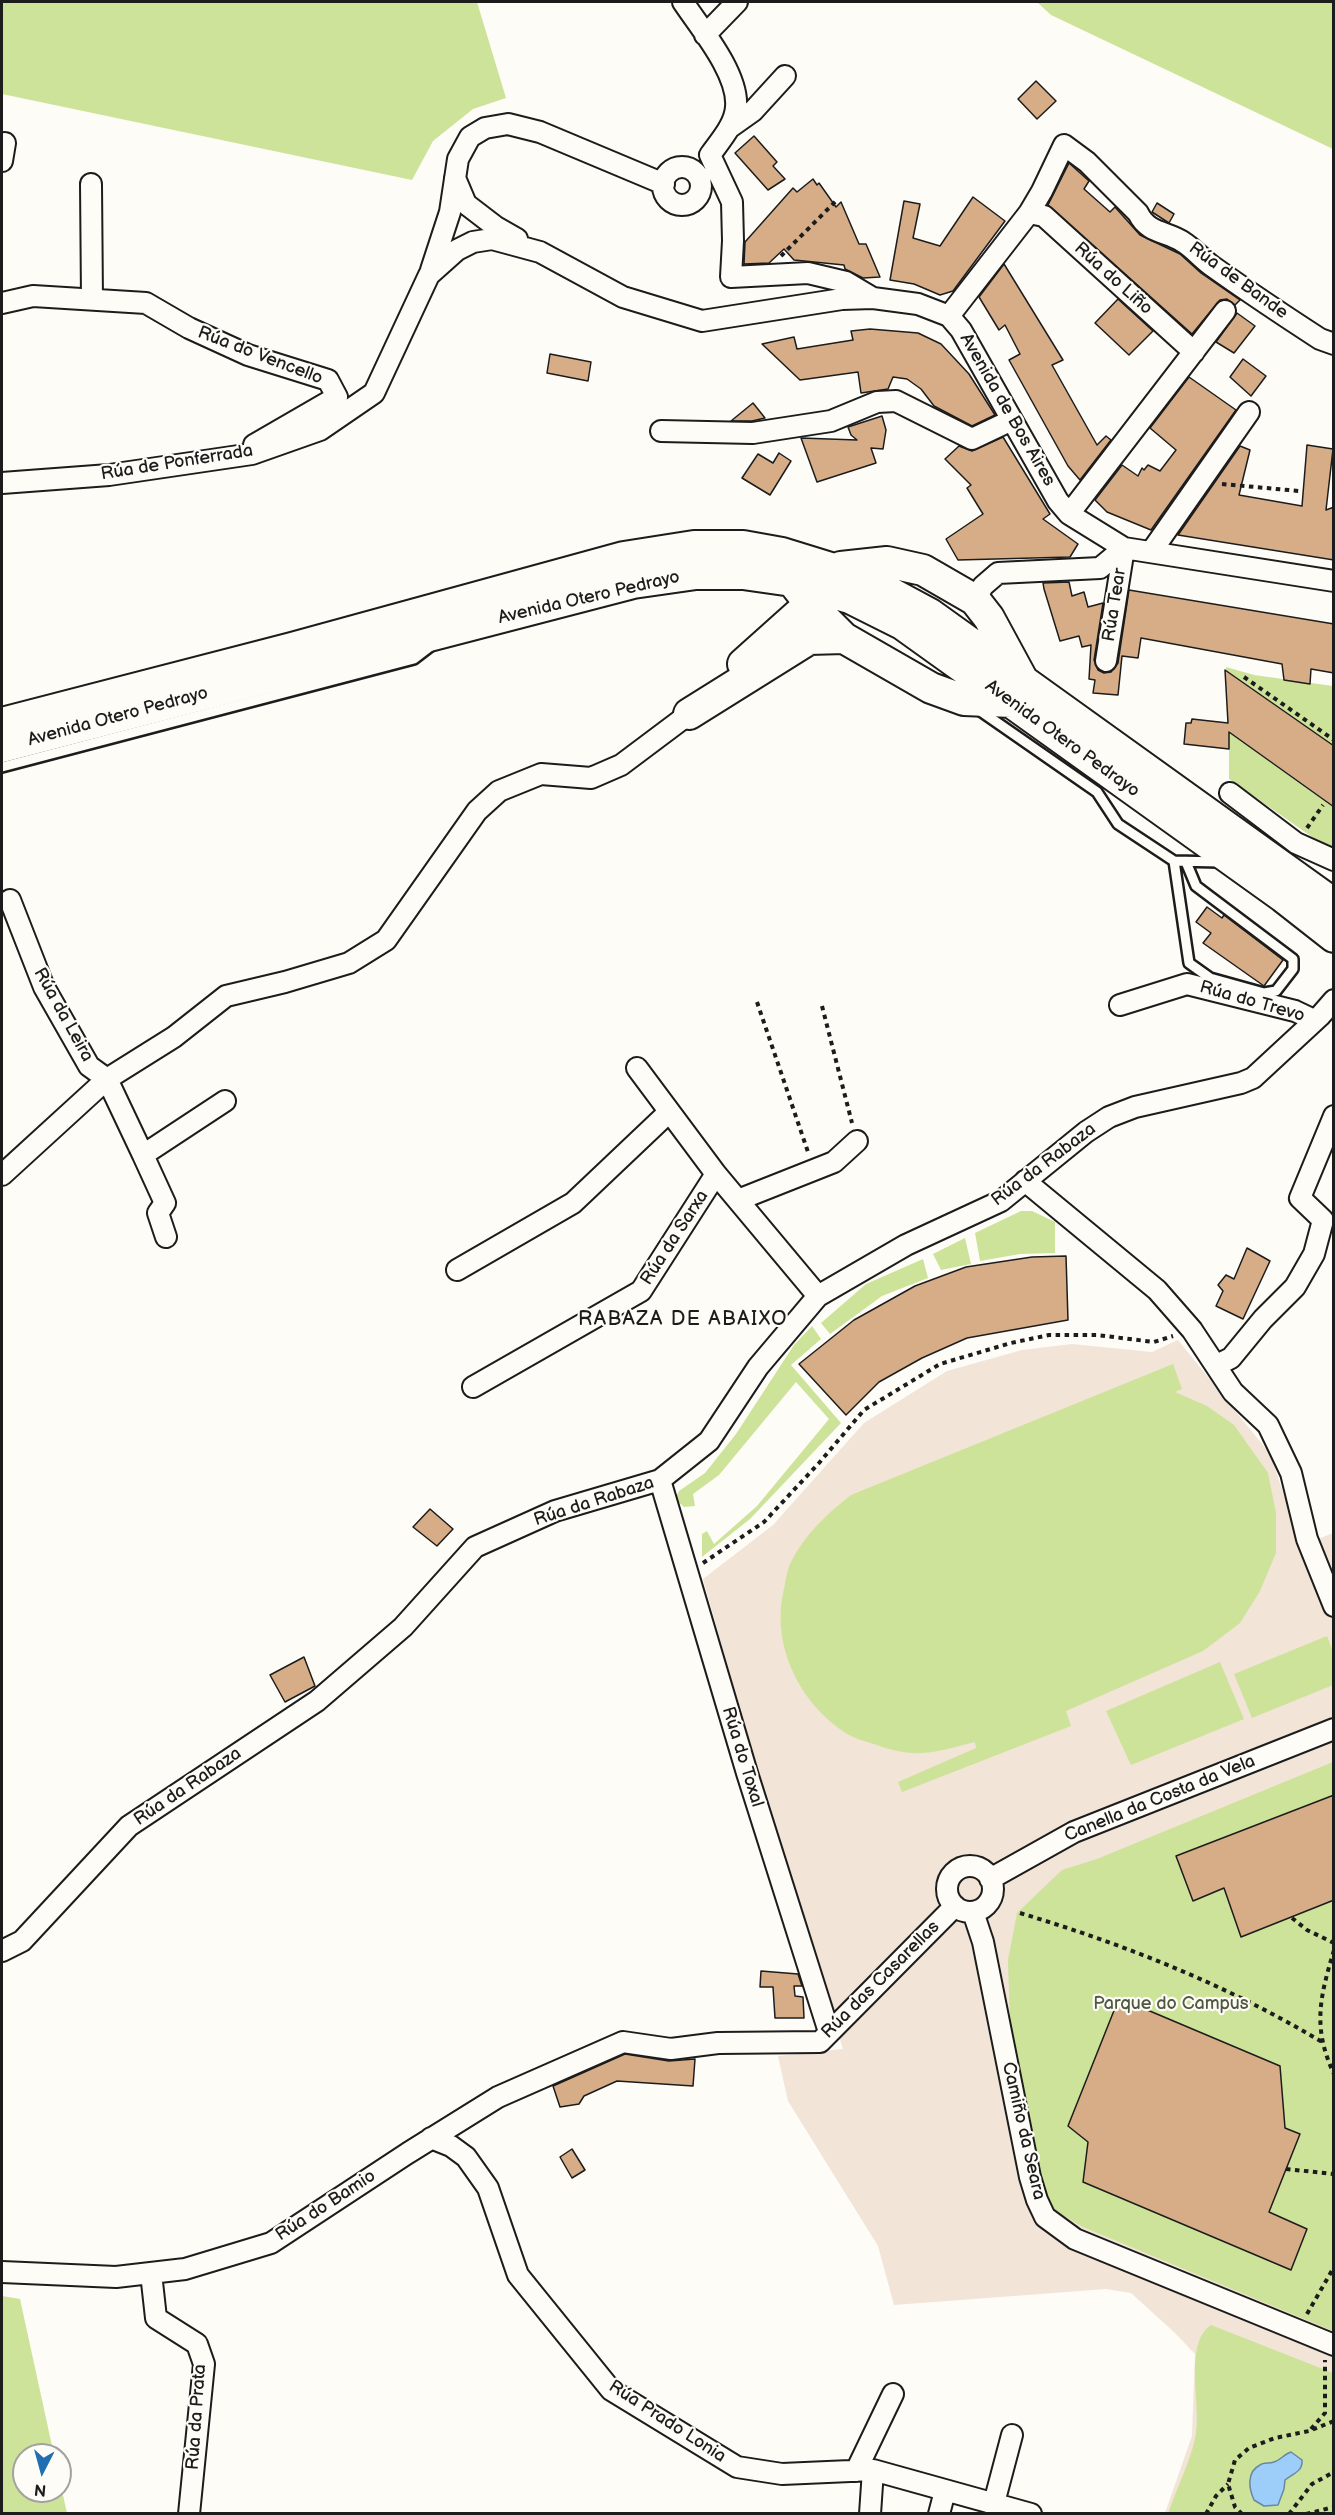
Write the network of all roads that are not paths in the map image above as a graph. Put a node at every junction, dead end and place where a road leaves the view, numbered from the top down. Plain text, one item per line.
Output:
1 (683, 2) edge
2 (737, 2) edge
3 (705, 35) junction
4 (785, 76) dead end
5 (729, 128) junction
6 (710, 155) junction
7 (696, 173) junction
8 (455, 178) junction
9 (91, 184) dead end
10 (664, 184) junction
11 (1029, 213) junction
12 (540, 252) junction
13 (429, 275) junction
14 (92, 298) junction
15 (873, 298) junction
16 (2, 303) edge
17 (1225, 311) dead end
18 (949, 316) junction
19 (1334, 344) edge
20 (1194, 352) junction
21 (374, 393) joint
22 (1249, 412) dead end
23 (1012, 420) junction
24 (661, 431) dead end
25 (243, 455) junction
26 (2, 483) edge
27 (1069, 514) junction
28 (1124, 548) junction
29 (1151, 552) junction
30 (743, 560) junction
31 (831, 568) junction
32 (923, 570) junction
33 (1334, 581) edge
34 (801, 592) junction
35 (874, 597) junction
36 (982, 609) junction
37 (452, 630) junction
38 (844, 638) junction
39 (879, 656) junction
40 (974, 660) junction
41 (1106, 661) dead end
42 (931, 688) junction
43 (1018, 692) junction
44 (964, 700) junction
45 (689, 714) junction
46 (2, 723) edge
47 (2, 747) edge
48 (2, 767) edge
49 (1230, 793) dead end
50 (1334, 860) edge
51 (1174, 861) junction
52 (1186, 862) junction
53 (1233, 862) junction
54 (10, 900) dead end
55 (1334, 903) edge
56 (1334, 938) edge
57 (1334, 1000) edge
58 (1120, 1005) dead end
59 (1323, 1016) edge
60 (637, 1068) dead end
61 (107, 1079) junction
62 (225, 1101) dead end
63 (669, 1112) junction
64 (1334, 1116) edge
65 (856, 1141) road end
66 (142, 1155) junction
67 (2, 1174) edge
68 (716, 1174) junction
69 (1026, 1182) junction
70 (738, 1200) junction
71 (166, 1237) dead end
72 (457, 1270) dead end
73 (818, 1296) junction
74 (1217, 1365) junction
75 (473, 1387) dead end
76 (660, 1480) junction
77 (1334, 1606) edge
78 (1334, 1729) edge
79 (990, 1879) junction
80 (964, 1909) junction
81 (2, 1951) edge
82 (829, 2032) junction
83 (431, 2138) junction
84 (2, 2272) edge
85 (151, 2273) junction
86 (1329, 2344) edge
87 (893, 2394) dead end
88 (1012, 2435) dead end
89 (864, 2470) junction
90 (945, 2491) junction
91 (994, 2503) junction
92 (189, 2514) edge
93 (870, 2514) edge
94 (939, 2514) edge
95 (1031, 2514) edge

1 - 3 street
2 - 3 street
3 - 5 street
4 - 5 street
5 - 6 street
6 - 7 street
6 - 15 street
7 - 10 street
7 - 10 street
8 - 10 street
8 - 12 street
8 - 13 street
9 - 14 street
11 - 18 street
11 - 19 street, Rúa de Bande
11 - 20 street, Rúa do Liño
12 - 13 street, Avenida de Bos Aires
12 - 15 street, Avenida de Bos Aires
13 - 21 street, Avenida de Bos Aires
14 - 16 street, Rúa do Vencello
14 - 25 street, Rúa do Vencello
15 - 18 street, Avenida de Bos Aires
17 - 20 street
18 - 23 street, Avenida de Bos Aires
20 - 27 street
21 - 25 street, Rúa de Ponferrada
22 - 29 street
23 - 24 street
23 - 27 street, Avenida de Bos Aires
25 - 26 street, Rúa de Ponferrada
27 - 28 street, Avenida de Bos Aires
28 - 29 street, Avenida de Bos Aires
28 - 36 street
28 - 41 street, Rúa Tear
29 - 33 street, Avenida de Bos Aires
30 - 31 main road, Avenida Otero Pedrayo
30 - 34 main road, Avenida Otero Pedrayo
30 - 37 main road, Avenida Otero Pedrayo
30 - 46 main road, Avenida Otero Pedrayo
31 - 32 main road
31 - 35 main road, Avenida Otero Pedrayo
32 - 35 main road
32 - 36 main road
34 - 35 main road, Avenida Otero Pedrayo
34 - 38 main road
34 - 45 main road
35 - 39 main road
35 - 40 main road, Avenida Otero Pedrayo
36 - 40 main road
36 - 43 main road
37 - 47 main road, Avenida Otero Pedrayo
37 - 48 lane
38 - 39 main road
38 - 45 main road
39 - 42 main road
40 - 42 main road
40 - 43 main road, Avenida Otero Pedrayo
42 - 44 main road
43 - 44 main road
43 - 53 main road, Avenida Otero Pedrayo
43 - 55 main road, Avenida Otero Pedrayo
44 - 51 lane
45 - 61 street
49 - 50 street
51 - 52 lane
51 - 52 lane
52 - 53 lane
53 - 56 main road, Avenida Otero Pedrayo
54 - 61 street, Rúa da Leira
57 - 59 street, Rúa da Rabaza
58 - 59 street, Rúa do Trevo
59 - 69 street, Rúa da Rabaza
60 - 63 street
61 - 66 street, Rúa da Leira
61 - 67 street
62 - 66 street
63 - 68 street
63 - 72 street
64 - 74 street
65 - 70 street
66 - 71 street, Rúa da Leira
68 - 70 street
68 - 75 street, Rúa da Sarxa
69 - 73 street, Rúa da Rabaza
69 - 74 street
70 - 73 street
73 - 76 street, Rúa da Rabaza
74 - 77 street
76 - 81 street, Rúa da Rabaza
76 - 82 street, Rúa do Toxal
78 - 79 street, Canella da Costa da Vela
79 - 80 street
79 - 80 street
80 - 82 street, Rúa das Casarellas
80 - 86 street, Camiño da Seara
82 - 83 street, Rúa das Casarellas
83 - 85 street, Rúa do Bamio
83 - 89 street, Rúa Prado Lonia
84 - 85 street, Rúa do Bamio
85 - 92 street, Rúa da Prata
87 - 89 street
88 - 91 street
89 - 90 street, Rúa Prado Lonia
89 - 93 street
90 - 91 street, Rúa Prado Lonia
90 - 94 street
91 - 95 street, Rúa Prado Lonia

